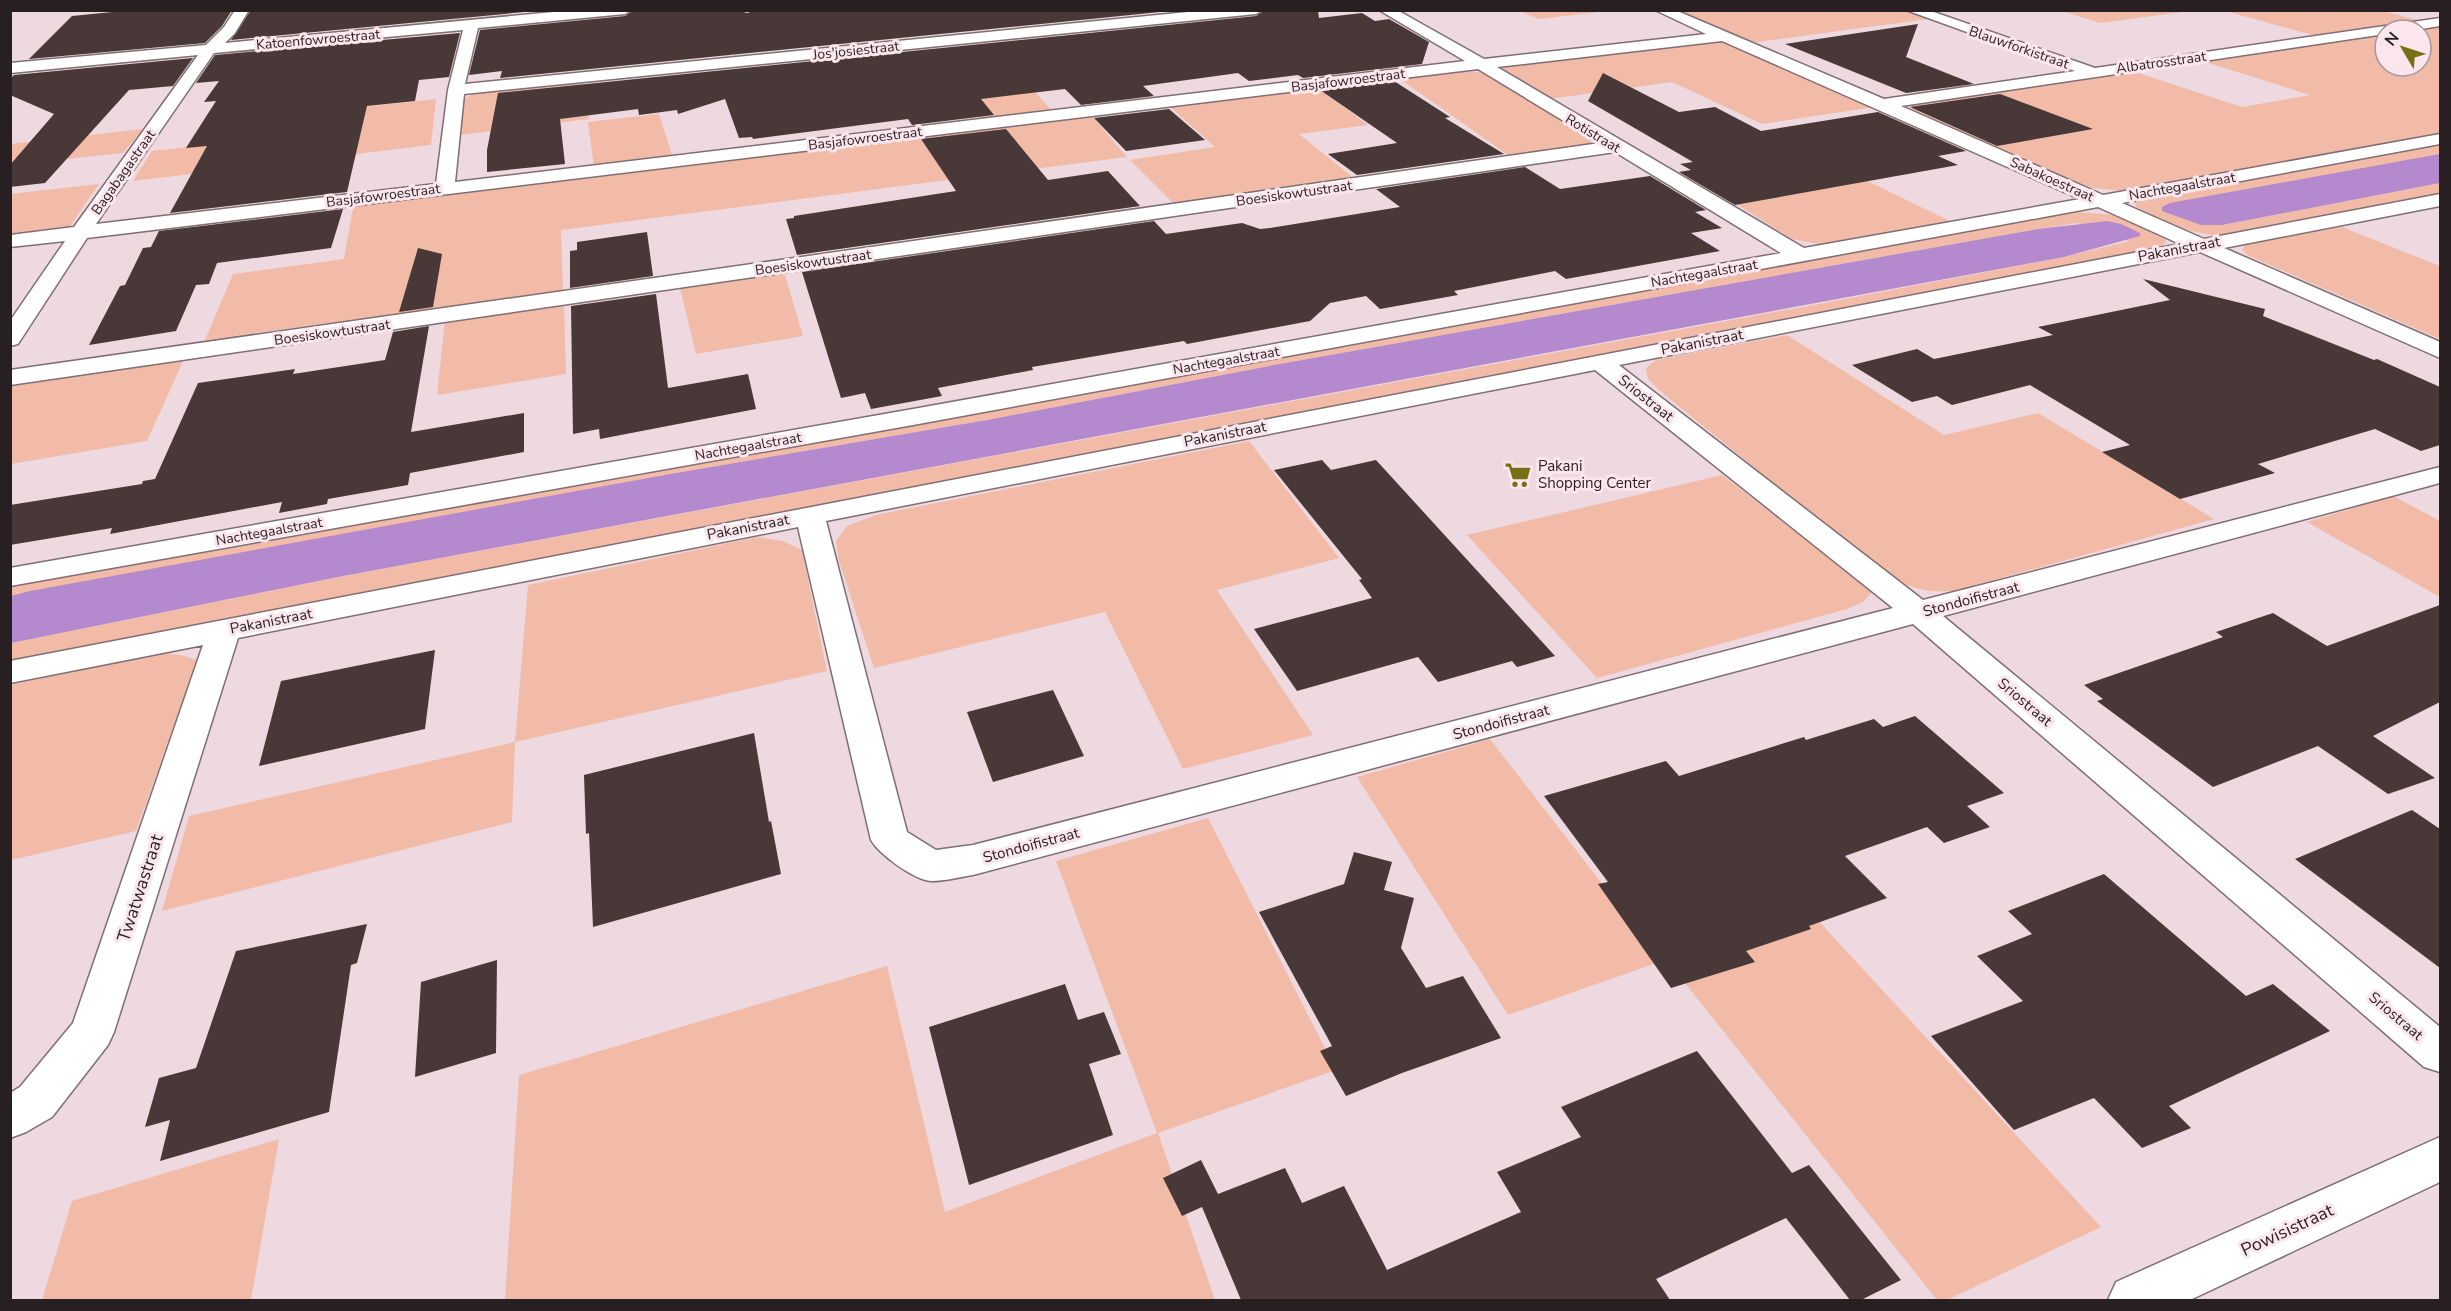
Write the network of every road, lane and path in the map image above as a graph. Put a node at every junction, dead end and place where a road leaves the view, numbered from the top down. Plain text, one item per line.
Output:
1 (242, 10) edge
2 (625, 10) edge
3 (1256, 10) edge
4 (1386, 10) edge
5 (1662, 10) edge
6 (1913, 10) edge
7 (2440, 22) edge
8 (471, 25) junction
9 (1720, 37) junction
10 (209, 50) junction
11 (1481, 64) junction
12 (10, 68) edge
13 (2091, 72) junction
14 (456, 90) junction
15 (1882, 104) junction
16 (2440, 138) edge
17 (1616, 146) junction
18 (445, 188) junction
19 (2440, 200) edge
20 (2101, 201) junction
21 (81, 232) junction
22 (10, 242) edge
23 (2201, 245) junction
24 (1800, 255) junction
25 (10, 339) edge
26 (2440, 351) edge
27 (1600, 362) junction
28 (10, 378) edge
29 (2440, 475) edge
30 (810, 515) junction
31 (10, 577) edge
32 (1919, 613) junction
33 (224, 630) junction
34 (10, 672) edge
35 (2440, 1053) edge
36 (10, 1117) edge
37 (2440, 1159) edge
38 (2134, 1300) edge

1 - 10 street, Bagabagastraat
2 - 8 street, Katoenfowroestraat
3 - 14 street, Jos'josiestraat
4 - 11 street, Rotistraat
5 - 9 street, Sabakoestraat
6 - 13 street, Blauwforkistraat
7 - 13 street, Albatrosstraat
8 - 10 street, Katoenfowroestraat
8 - 14 street
9 - 11 street, Basjafowroestraat
9 - 15 street, Sabakoestraat
10 - 12 street, Katoenfowroestraat
10 - 21 street, Bagabagastraat
11 - 17 street, Rotistraat
11 - 18 street, Basjafowroestraat
13 - 15 street, Albatrosstraat
14 - 18 street
15 - 20 street, Sabakoestraat
16 - 20 street, Nachtegaalstraat
17 - 24 street, Rotistraat
17 - 28 street, Boesiskowtustraat
18 - 21 street, Basjafowroestraat
19 - 23 street, Pakanistraat
20 - 23 street, Sabakoestraat
20 - 24 street, Nachtegaalstraat
21 - 22 street, Basjafowroestraat
21 - 25 street, Bagabagastraat
23 - 26 street, Sabakoestraat
23 - 27 street, Pakanistraat
24 - 31 street, Nachtegaalstraat
27 - 30 street, Pakanistraat
27 - 32 street, Sriostraat
29 - 32 street, Stondoifistraat
30 - 32 street, Stondoifistraat
30 - 33 street, Pakanistraat
32 - 35 street, Sriostraat
33 - 34 street, Pakanistraat
33 - 36 street, Twatwastraat
37 - 38 street, Powisistraat

